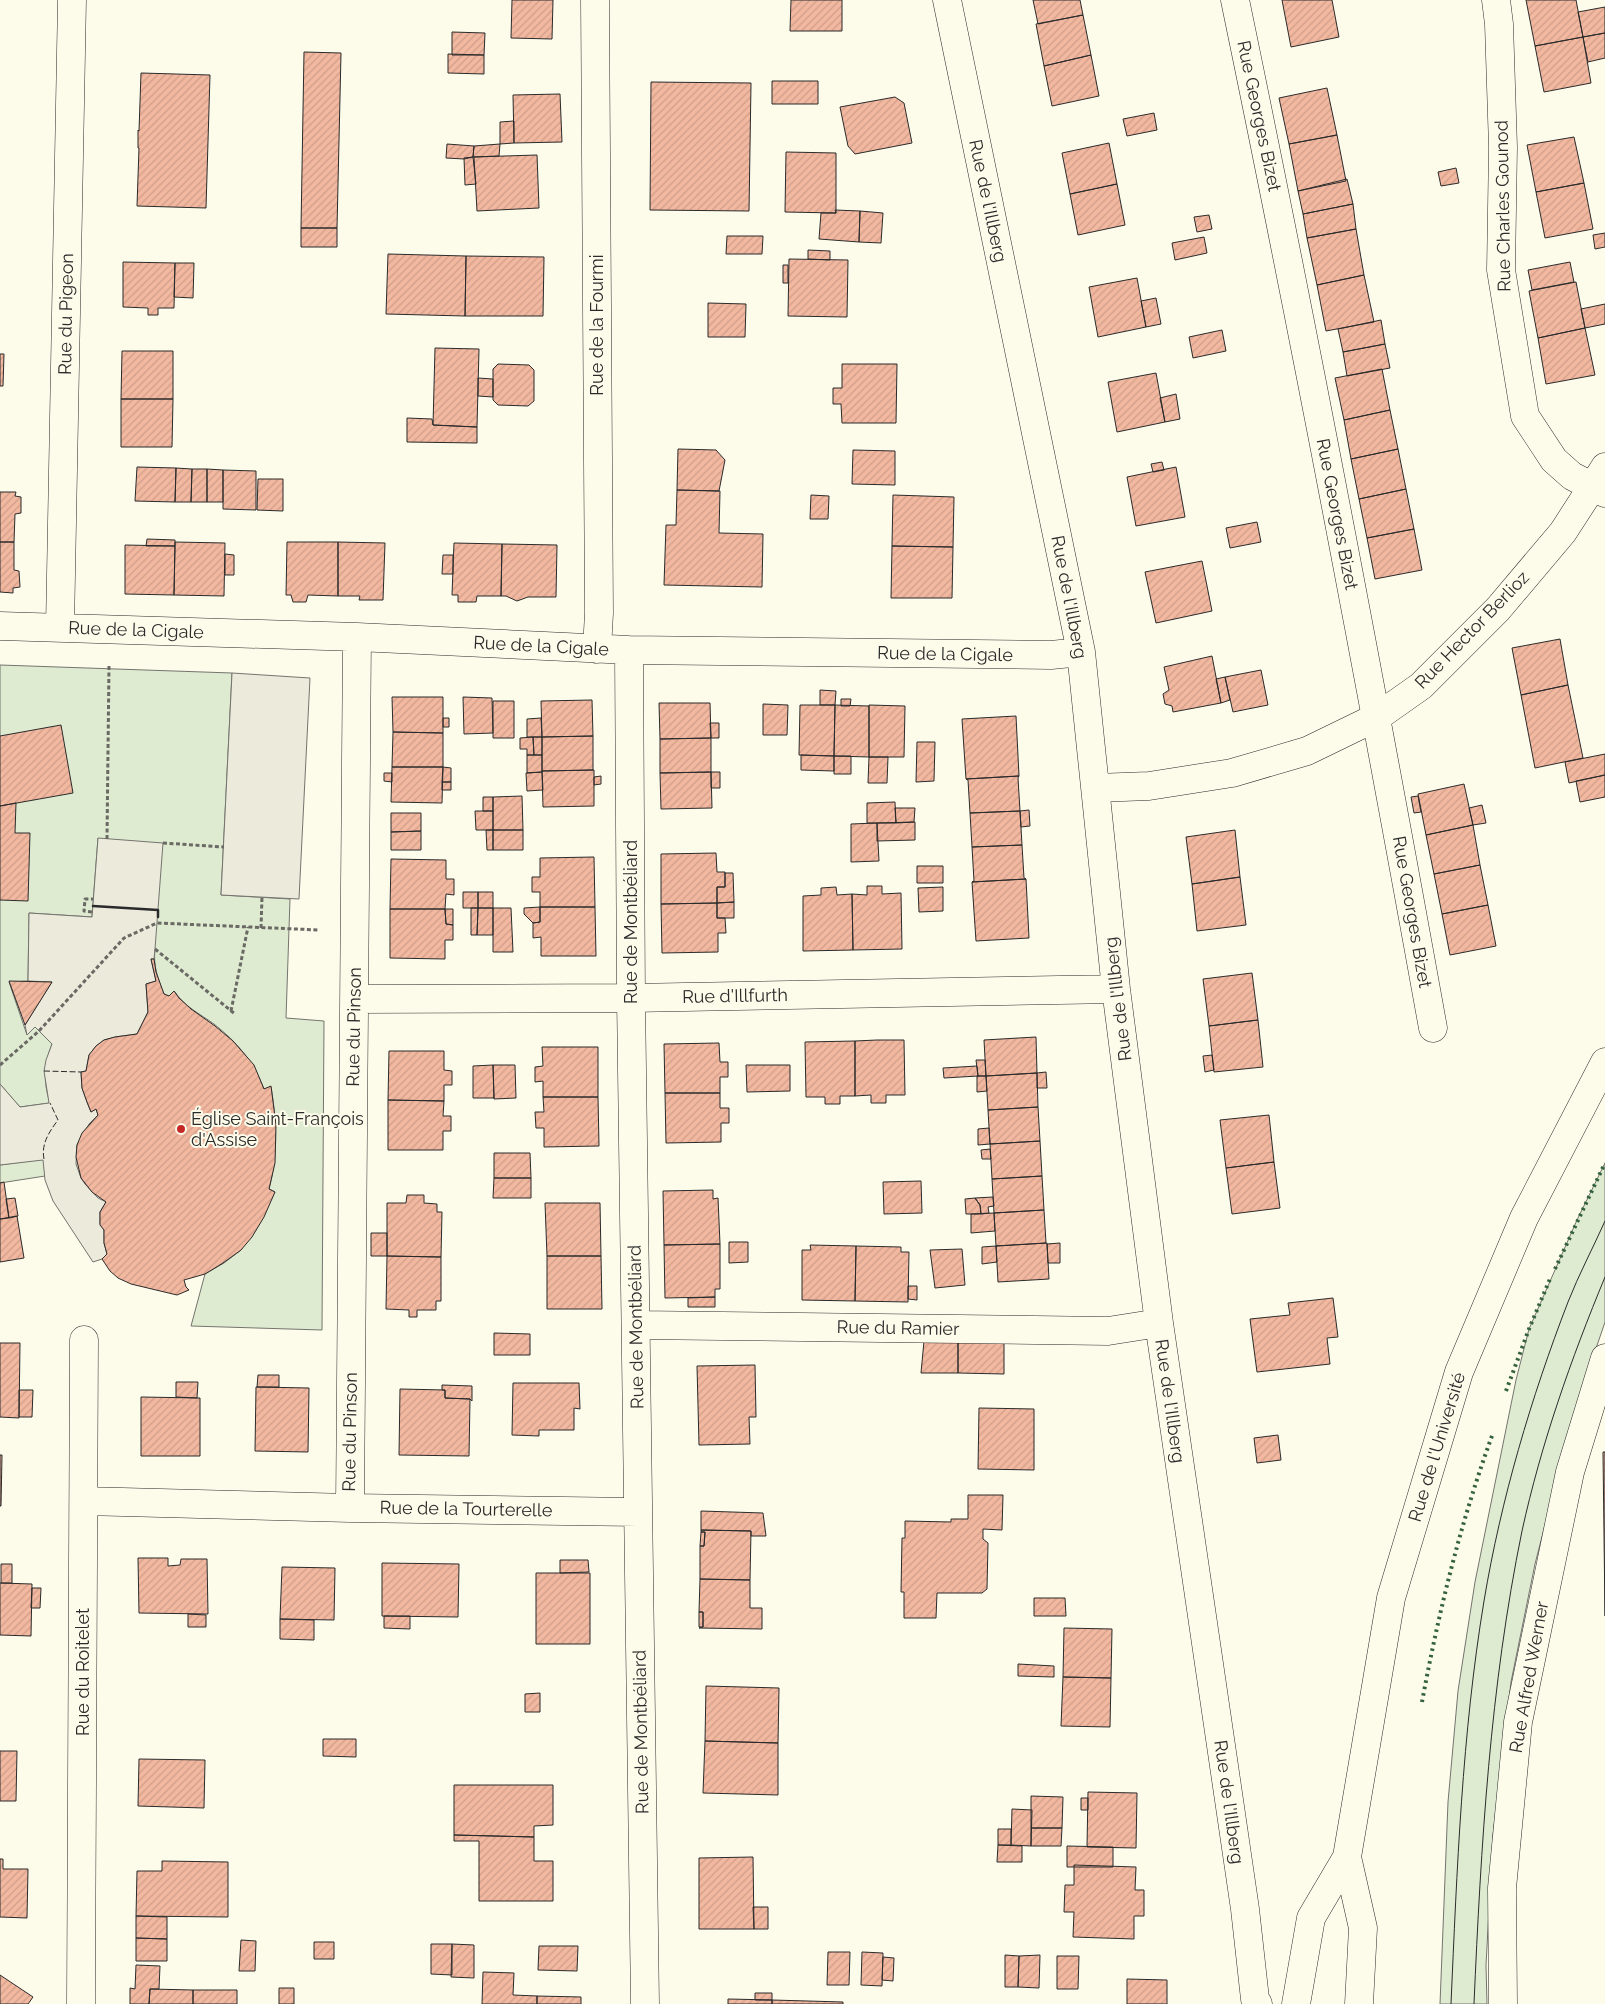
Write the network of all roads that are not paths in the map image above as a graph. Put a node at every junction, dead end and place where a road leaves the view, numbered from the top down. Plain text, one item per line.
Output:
1 (72, 0) edge
2 (595, 0) edge
3 (947, 0) edge
4 (1235, 0) edge
5 (1496, 0) edge
6 (1601, 482) edge
7 (0, 626) edge
8 (60, 627) junction
9 (357, 637) junction
10 (597, 649) junction
11 (630, 650) junction
12 (1081, 652) junction
13 (1376, 718) junction
14 (1096, 788) junction
15 (1116, 989) junction
16 (354, 998) junction
17 (631, 998) junction
18 (1433, 1028) dead end
19 (1605, 1062) edge
20 (1159, 1323) junction
21 (637, 1326) junction
22 (84, 1340) dead end
23 (1605, 1358) edge
24 (84, 1500) junction
25 (350, 1508) junction
26 (638, 1512) junction
27 (1347, 1857) junction
28 (81, 2004) edge
29 (645, 2004) edge
30 (1258, 2004) edge
31 (1296, 2004) edge
32 (1359, 2004) edge
33 (1502, 2004) edge

1 - 8 street, Rue du Pigeon
2 - 10 street, Rue de la Fourmi
3 - 12 street, Rue de l'Illberg
4 - 13 street, Rue Georges Bizet
5 - 6 street, Rue Charles Gounod
6 - 13 street, Rue Hector Berlioz
7 - 8 street, Rue de la Cigale
8 - 9 street, Rue de la Cigale
9 - 10 street, Rue de la Cigale
9 - 16 street, Rue du Pinson
10 - 11 street, Rue de la Cigale
11 - 12 street, Rue de la Cigale
11 - 17 street, Rue de Montbéliard
12 - 14 street, Rue de l'Illberg
13 - 14 street, Rue Hector Berlioz
13 - 18 street, Rue Georges Bizet
14 - 15 street, Rue de l'Illberg
15 - 17 street, Rue d'Illfurth
15 - 20 street, Rue de l'Illberg
16 - 17 street, Rue d'Illfurth
16 - 25 street, Rue du Pinson
17 - 21 street, Rue de Montbéliard
19 - 27 street, Rue de l'Université
20 - 21 street, Rue du Ramier
20 - 30 street, Rue de l'Illberg
21 - 26 street, Rue de Montbéliard
22 - 24 street, Rue du Roitelet
23 - 33 street, Rue Alfred Werner
24 - 25 street, Rue de la Tourterelle
24 - 28 street, Rue du Roitelet
25 - 26 street, Rue de la Tourterelle
26 - 29 street, Rue de Montbéliard
27 - 31 street, Rue de l'Université
27 - 32 street, Rue de l'Université

